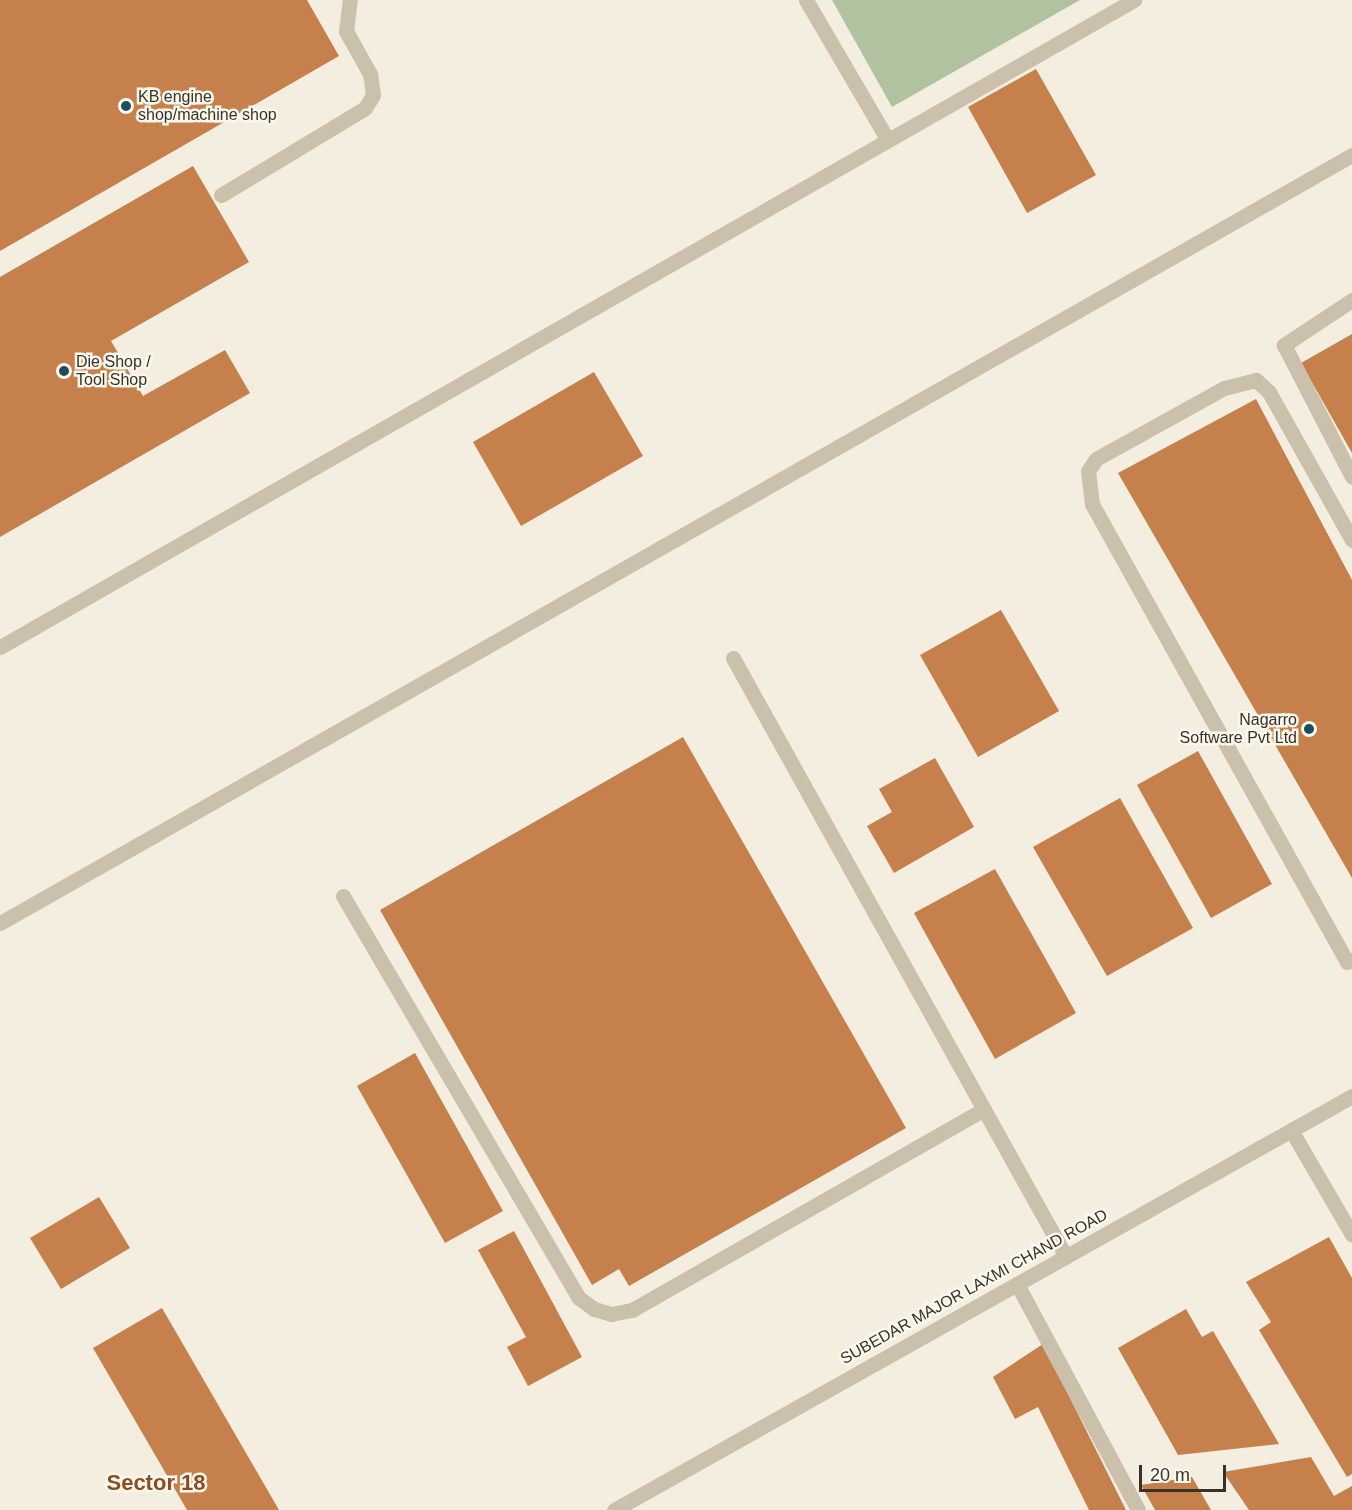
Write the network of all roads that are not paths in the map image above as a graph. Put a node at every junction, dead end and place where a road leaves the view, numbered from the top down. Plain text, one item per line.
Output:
1 (350, 0) edge
2 (806, 0) edge
3 (1134, 0) edge
4 (886, 137) junction
5 (1352, 155) edge
6 (221, 195) dead end
7 (1352, 300) edge
8 (1352, 477) edge
9 (1352, 540) edge
10 (0, 647) edge
11 (733, 658) dead end
12 (343, 896) dead end
13 (0, 923) edge
14 (1352, 960) edge
15 (1352, 1096) edge
16 (984, 1109) junction
17 (1291, 1130) junction
18 (1352, 1235) edge
19 (1066, 1257) junction
20 (1017, 1284) junction
21 (614, 1510) edge
22 (1138, 1510) edge

1 - 6 street
2 - 4 street
3 - 4 street
4 - 10 street
5 - 13 street
7 - 8 street
9 - 14 street
11 - 16 street
12 - 16 street
15 - 17 street, SUBEDAR MAJOR LAXMI CHAND ROAD
16 - 19 street
17 - 18 street
17 - 19 street, SUBEDAR MAJOR LAXMI CHAND ROAD
19 - 20 street, SUBEDAR MAJOR LAXMI CHAND ROAD
20 - 21 street, SUBEDAR MAJOR LAXMI CHAND ROAD
20 - 22 street

